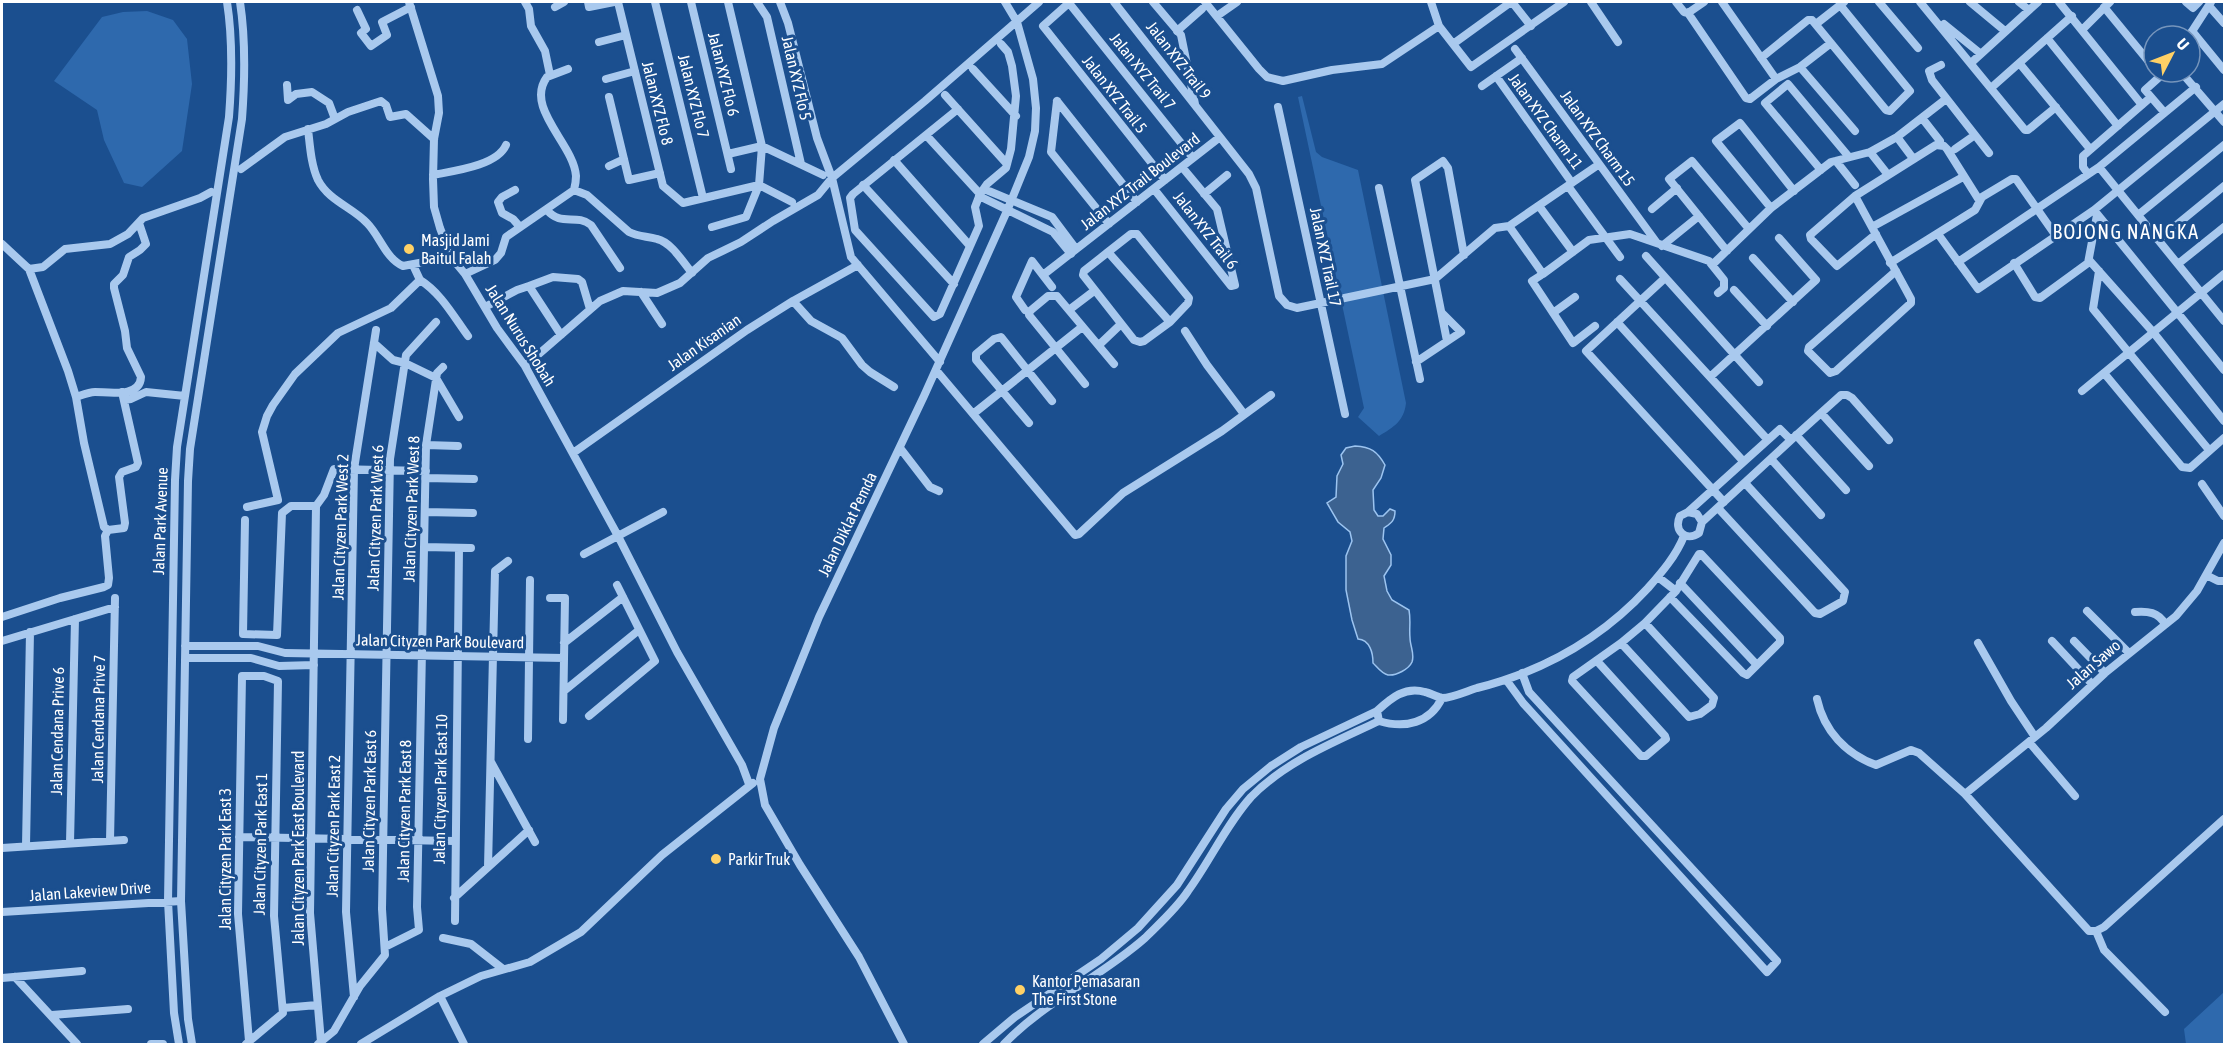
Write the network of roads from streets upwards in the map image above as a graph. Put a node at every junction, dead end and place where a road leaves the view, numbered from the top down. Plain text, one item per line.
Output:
1 (525, 2) edge
2 (564, 2) edge
3 (614, 2) edge
4 (618, 2) edge
5 (655, 2) edge
6 (691, 2) edge
7 (728, 2) edge
8 (757, 2) edge
9 (780, 2) edge
10 (1005, 2) edge
11 (1039, 2) edge
12 (1070, 2) edge
13 (1114, 2) edge
14 (1237, 2) edge
15 (1431, 2) edge
16 (1512, 2) edge
17 (1564, 2) edge
18 (1591, 2) edge
19 (1677, 2) edge
20 (1704, 2) edge
21 (1722, 2) edge
22 (1879, 2) edge
23 (1920, 2) edge
24 (1970, 2) edge
25 (2019, 2) edge
26 (2038, 2) edge
27 (2062, 2) edge
28 (240, 3) edge
29 (1156, 3) edge
30 (1842, 3) edge
31 (227, 4) edge
32 (410, 4) edge
33 (589, 4) edge
34 (2107, 4) edge
35 (2192, 4) edge
36 (2210, 4) edge
37 (1203, 5) edge
38 (555, 7) dead end
39 (357, 10) dead end
40 (2029, 10) junction
41 (1688, 13) junction
42 (1930, 13) junction
43 (2203, 15) junction
44 (1217, 16) junction
45 (2072, 16) junction
46 (1017, 22) junction
47 (2224, 23) edge
48 (1816, 24) junction
49 (2197, 24) edge
50 (1439, 26) junction
51 (1531, 26) junction
52 (2082, 30) junction
53 (1177, 31) junction
54 (2005, 32) junction
55 (626, 35) junction
56 (2047, 38) junction
57 (599, 42) dead end
58 (1618, 42) dead end
59 (1831, 43) junction
60 (1001, 44) dead end
61 (1452, 44) junction
62 (2202, 45) edge
63 (1918, 48) dead end
64 (1515, 49) dead end
65 (2142, 52) edge
66 (1981, 54) junction
67 (1522, 58) junction
68 (1761, 58) junction
69 (1971, 63) junction
70 (2020, 64) junction
71 (1941, 65) dead end
72 (1800, 67) junction
73 (568, 69) dead end
74 (973, 69) dead end
75 (2224, 70) edge
76 (635, 71) junction
77 (550, 75) junction
78 (1496, 76) junction
79 (606, 79) dead end
80 (1776, 79) junction
81 (2149, 84) edge
82 (2193, 84) edge
83 (287, 85) dead end
84 (1482, 86) dead end
85 (2196, 87) junction
86 (1991, 88) junction
87 (945, 95) dead end
88 (609, 98) dead end
89 (2151, 98) junction
90 (1946, 99) junction
91 (2224, 104) edge
92 (2142, 105) junction
93 (1278, 106) dead end
94 (1196, 107) junction
95 (2056, 107) junction
96 (958, 109) junction
97 (2215, 111) junction
98 (2164, 112) junction
99 (1016, 116) junction
100 (1922, 118) junction
101 (335, 119) junction
102 (2224, 122) edge
103 (2118, 126) junction
104 (308, 129) junction
105 (1855, 131) dead end
106 (926, 135) junction
107 (1975, 135) junction
108 (1220, 137) junction
109 (1897, 137) junction
110 (434, 139) junction
111 (1940, 141) dead end
112 (506, 145) dead end
113 (2224, 145) edge
114 (762, 146) junction
115 (1955, 149) dead end
116 (2090, 149) junction
117 (1870, 152) junction
118 (1989, 153) dead end
119 (728, 154) junction
120 (1849, 157) junction
121 (1193, 158) junction
122 (1912, 158) dead end
123 (624, 159) junction
124 (894, 160) junction
125 (1836, 161) junction
126 (801, 164) junction
127 (1007, 164) junction
128 (1599, 165) junction
129 (609, 166) dead end
130 (1182, 167) junction
131 (2099, 167) junction
132 (241, 169) dead end
133 (731, 169) dead end
134 (1821, 170) junction
135 (1886, 171) dead end
136 (660, 172) junction
137 (2088, 174) junction
138 (433, 175) junction
139 (823, 175) dead end
140 (1227, 175) dead end
141 (1963, 177) junction
142 (832, 178) junction
143 (1165, 180) junction
144 (1570, 184) junction
145 (759, 185) junction
146 (863, 185) junction
147 (1855, 185) dead end
148 (2224, 186) edge
149 (1379, 188) dead end
150 (1154, 189) junction
151 (1677, 189) junction
152 (516, 190) dead end
153 (574, 190) junction
154 (1794, 190) junction
155 (2119, 191) junction
156 (211, 192) dead end
157 (981, 193) junction
158 (1204, 194) junction
159 (1855, 196) junction
160 (704, 198) junction
161 (1012, 199) junction
162 (1979, 200) junction
163 (792, 202) dead end
164 (1137, 202) junction
165 (1539, 206) junction
166 (1771, 208) junction
167 (1652, 209) dead end
168 (2037, 209) junction
169 (547, 210) junction
170 (1007, 211) junction
171 (2096, 213) junction
172 (2138, 215) junction
173 (1699, 216) junction
174 (140, 223) junction
175 (1109, 224) junction
176 (1509, 226) junction
177 (520, 227) junction
178 (712, 227) dead end
179 (2224, 227) edge
180 (1749, 229) junction
181 (1874, 231) junction
182 (1938, 234) junction
183 (2056, 236) junction
184 (1606, 238) junction
185 (1779, 238) dead end
186 (2158, 240) junction
187 (2, 244) edge
188 (1660, 245) junction
189 (970, 246) junction
190 (1074, 251) junction
191 (1727, 251) junction
192 (1108, 252) junction
193 (1573, 252) junction
194 (1464, 255) junction
195 (1646, 256) dead end
196 (451, 257) junction
197 (1620, 258) dead end
198 (1754, 258) dead end
199 (2090, 260) junction
200 (1958, 262) junction
201 (2014, 263) junction
202 (2178, 264) junction
203 (413, 265) junction
204 (858, 265) junction
205 (1712, 265) junction
206 (1893, 267) junction
207 (620, 268) dead end
208 (29, 269) junction
209 (2099, 271) junction
210 (692, 273) junction
211 (465, 274) junction
212 (1543, 274) junction
213 (2224, 274) edge
214 (1043, 275) junction
215 (1665, 278) junction
216 (1435, 279) junction
217 (1620, 279) dead end
218 (420, 280) junction
219 (954, 284) junction
220 (529, 286) junction
221 (1052, 287) dead end
222 (1400, 287) junction
223 (1734, 290) dead end
224 (641, 291) junction
225 (1094, 291) junction
226 (1718, 293) dead end
227 (2201, 293) junction
228 (1575, 297) dead end
229 (793, 301) junction
230 (1640, 301) junction
231 (1793, 302) junction
232 (1320, 303) junction
233 (485, 307) junction
234 (590, 309) junction
235 (1025, 310) dead end
236 (1069, 310) junction
237 (1442, 313) junction
238 (1553, 313) junction
239 (2177, 313) junction
240 (2224, 321) edge
241 (436, 322) dead end
242 (1170, 322) junction
243 (1617, 322) junction
244 (662, 324) dead end
245 (1121, 324) junction
246 (1595, 326) dead end
247 (1767, 326) junction
248 (1082, 327) junction
249 (376, 330) dead end
250 (1185, 331) dead end
251 (2153, 332) junction
252 (561, 335) junction
253 (468, 336) dead end
254 (1447, 341) junction
255 (374, 343) junction
256 (193, 344) junction
257 (1099, 345) junction
258 (207, 346) junction
259 (1056, 347) junction
260 (2128, 353) junction
261 (1735, 355) junction
262 (1416, 362) junction
263 (405, 363) junction
264 (1114, 364) dead end
265 (525, 366) junction
266 (938, 366) junction
267 (443, 367) dead end
268 (2224, 370) edge
269 (1028, 371) junction
270 (2104, 373) junction
271 (1710, 377) junction
272 (436, 378) junction
273 (1420, 379) dead end
274 (1759, 382) dead end
275 (1085, 384) dead end
276 (894, 387) dead end
277 (2082, 391) dead end
278 (1002, 392) junction
279 (1271, 395) dead end
280 (123, 396) junction
281 (185, 396) junction
282 (76, 397) junction
283 (1052, 400) dead end
284 (975, 413) junction
285 (1821, 413) junction
286 (1244, 414) junction
287 (1344, 414) dead end
288 (459, 417) dead end
289 (2224, 421) edge
290 (1029, 423) dead end
291 (1794, 438) junction
292 (2224, 438) edge
293 (1767, 439) junction
294 (1889, 440) dead end
295 (426, 445) junction
296 (458, 446) dead end
297 (900, 448) junction
298 (2209, 450) junction
299 (573, 453) junction
300 (1771, 459) junction
301 (1743, 461) junction
302 (1869, 466) dead end
303 (354, 469) junction
304 (390, 470) junction
305 (425, 475) junction
306 (474, 479) dead end
307 (1745, 483) junction
308 (2202, 484) dead end
309 (1713, 490) junction
310 (1846, 490) dead end
311 (939, 491) dead end
312 (1721, 505) junction
313 (316, 506) junction
314 (247, 507) dead end
315 (425, 512) junction
316 (663, 512) dead end
317 (1689, 512) junction
318 (473, 513) dead end
319 (1821, 515) dead end
320 (2224, 516) edge
321 (245, 520) dead end
322 (1702, 522) junction
323 (108, 530) junction
324 (618, 536) junction
325 (1684, 536) junction
326 (2224, 543) edge
327 (424, 547) junction
328 (459, 548) junction
329 (471, 548) dead end
330 (584, 554) dead end
331 (508, 561) dead end
332 (2206, 575) junction
333 (1658, 576) junction
334 (530, 580) dead end
335 (2224, 581) edge
336 (173, 585) junction
337 (186, 585) junction
338 (617, 585) dead end
339 (1675, 590) junction
340 (623, 597) junction
341 (116, 598) dead end
342 (549, 598) dead end
343 (115, 607) junction
344 (2087, 611) dead end
345 (2135, 612) dead end
346 (2, 617) edge
347 (75, 619) junction
348 (1645, 623) junction
349 (2165, 624) junction
350 (639, 630) junction
351 (30, 632) junction
352 (2, 641) edge
353 (2052, 641) dead end
354 (2074, 641) dead end
355 (564, 643) junction
356 (1621, 643) junction
357 (1978, 643) dead end
358 (185, 646) junction
359 (2129, 653) junction
360 (315, 654) junction
361 (351, 654) junction
362 (386, 655) junction
363 (422, 656) junction
364 (457, 656) junction
365 (493, 657) junction
366 (185, 658) junction
367 (529, 658) junction
368 (564, 658) junction
369 (1597, 661) junction
370 (1756, 664) junction
371 (314, 665) junction
372 (1522, 673) junction
373 (2105, 673) junction
374 (242, 676) joint
375 (1507, 681) junction
376 (2092, 684) junction
377 (564, 691) junction
378 (1532, 695) junction
379 (1442, 698) junction
380 (1817, 699) dead end
381 (1523, 703) junction
382 (1377, 711) junction
383 (590, 716) dead end
384 (563, 720) dead end
385 (1379, 721) junction
386 (528, 740) dead end
387 (2032, 740) junction
388 (491, 762) junction
389 (760, 779) junction
390 (750, 784) junction
391 (1965, 794) junction
392 (2075, 796) dead end
393 (2224, 819) edge
394 (529, 830) junction
395 (239, 837) junction
396 (275, 838) junction
397 (311, 839) junction
398 (347, 839) junction
399 (124, 840) dead end
400 (383, 840) junction
401 (110, 841) junction
402 (418, 841) junction
403 (454, 841) junction
404 (535, 842) dead end
405 (70, 843) junction
406 (26, 846) junction
407 (2, 848) edge
408 (488, 867) junction
409 (454, 898) junction
410 (181, 900) junction
411 (168, 901) junction
412 (2, 912) edge
413 (455, 921) dead end
414 (2096, 931) junction
415 (443, 938) dead end
416 (385, 947) junction
417 (503, 969) junction
418 (82, 971) dead end
419 (15, 977) junction
420 (2, 978) edge
421 (440, 996) junction
422 (354, 997) junction
423 (318, 1005) junction
424 (283, 1008) junction
425 (128, 1009) dead end
426 (2165, 1012) dead end
427 (52, 1015) junction
428 (188, 1019) junction
429 (175, 1020) junction
430 (248, 1043) edge
431 (319, 1043) edge
432 (77, 1044) edge
433 (151, 1044) edge
434 (163, 1044) edge
435 (179, 1044) edge
436 (192, 1044) edge
437 (361, 1044) edge
438 (464, 1044) edge
439 (904, 1044) edge
440 (983, 1044) edge
441 (1004, 1044) edge

1 - 77 street
2 - 38 street
3 - 33 street
4 - 55 street, Jalan XYZ Flo 8
5 - 160 street, Jalan XYZ Flo 7
6 - 119 street, Jalan XYZ Flo 6
7 - 114 street
8 - 126 street, Jalan XYZ Flo 5
9 - 142 street
10 - 46 street, Jalan Diklat Pemda
11 - 46 street
12 - 121 street, Jalan XYZ Trail 7
12 - 143 street, Jalan XYZ Trail 5
13 - 94 street, Jalan XYZ Trail 9
14 - 44 street
15 - 50 street
16 - 51 street
16 - 61 street
17 - 51 street
18 - 58 street
19 - 41 street
20 - 41 street
21 - 68 street
22 - 63 street
23 - 42 street
24 - 54 street
25 - 40 street
26 - 40 street
27 - 45 street
28 - 31 street
28 - 258 street, Jalan Park Avenue
29 - 53 street
30 - 48 street
30 - 59 street
31 - 256 street, Jalan Park Avenue
32 - 39 street
32 - 110 street, Jalan Nurus Shobah
34 - 52 street
34 - 65 street
35 - 43 street
36 - 43 street
36 - 47 street
37 - 44 street
37 - 53 street
40 - 54 street
41 - 80 street
42 - 66 street
42 - 69 street
43 - 49 street
44 - 50 street
45 - 52 street
45 - 56 street
46 - 142 street
46 - 161 street, Jalan Diklat Pemda
48 - 59 street
48 - 68 street
50 - 61 street
51 - 61 street
52 - 92 street
53 - 94 street
54 - 66 street
55 - 57 street
55 - 76 street, Jalan XYZ Flo 8
56 - 70 street
56 - 103 street
59 - 72 street
60 - 99 street
62 - 75 street
64 - 67 street, Jalan XYZ Charm 15
66 - 69 street
67 - 78 street, Jalan XYZ Charm 11
67 - 128 street, Jalan XYZ Charm 15
68 - 80 street
69 - 86 street
70 - 86 street
70 - 95 street
71 - 90 street
72 - 80 street
72 - 105 street
73 - 77 street
74 - 99 street
76 - 79 street
76 - 136 street, Jalan XYZ Flo 8
77 - 153 street
78 - 84 street, Jalan XYZ Charm 11
78 - 144 street, Jalan XYZ Charm 11
81 - 89 street
82 - 85 street
83 - 101 street
85 - 97 street
85 - 98 street
86 - 95 street
87 - 96 street
88 - 123 street
89 - 92 street
89 - 98 street
90 - 100 street
90 - 107 street
91 - 97 street
92 - 103 street
93 - 232 street, Jalan XYZ Trail 17
94 - 108 street, Jalan XYZ Trail 9
95 - 116 street
96 - 106 street
96 - 127 street
97 - 102 street
97 - 155 street
98 - 131 street
99 - 127 street
100 - 109 street
100 - 111 street
101 - 104 street
101 - 110 street
103 - 116 street
104 - 132 street
104 - 203 street
106 - 124 street
106 - 157 street
107 - 115 street
107 - 118 street
108 - 121 street, Jalan XYZ Trail Boulevard
108 - 232 street, Jalan XYZ Trail Boulevard
109 - 117 street
109 - 122 street
110 - 138 street, Jalan Nurus Shobah
112 - 138 street
113 - 172 street
114 - 119 street
114 - 126 street
114 - 145 street
116 - 137 street
117 - 120 street
117 - 135 street
119 - 133 street, Jalan XYZ Flo 6
120 - 125 street
120 - 134 street
121 - 130 street, Jalan XYZ Trail Boulevard
123 - 129 street
123 - 136 street
124 - 146 street
124 - 189 street
125 - 134 street
125 - 147 street
126 - 139 street
127 - 157 street
128 - 144 street
128 - 188 street, Jalan XYZ Charm 15
130 - 143 street, Jalan XYZ Trail Boulevard
130 - 158 street
131 - 137 street
131 - 155 street
134 - 154 street
136 - 160 street, Jalan XYZ Flo 8
137 - 168 street
138 - 196 street, Jalan Nurus Shobah
140 - 158 street
141 - 159 street
141 - 162 street
141 - 181 street
142 - 204 street
142 - 210 street
143 - 150 street, Jalan XYZ Trail Boulevard
144 - 165 street
144 - 184 street, Jalan XYZ Charm 11
145 - 160 street
145 - 163 street
145 - 178 street
146 - 219 street
146 - 219 street
148 - 186 street
149 - 222 street
150 - 158 street, Jalan XYZ Trail 6
150 - 164 street, Jalan XYZ Trail Boulevard
151 - 167 street
151 - 173 street
151 - 180 street
152 - 177 street
153 - 169 street
153 - 210 street
154 - 166 street
154 - 166 street
155 - 171 street
155 - 172 street
156 - 174 street
157 - 161 street
157 - 170 street
157 - 189 street
159 - 181 street
159 - 181 street
161 - 170 street, Jalan Diklat Pemda
161 - 190 street
162 - 168 street
162 - 182 street
164 - 175 street, Jalan XYZ Trail Boulevard
164 - 175 street
165 - 176 street
165 - 193 street
166 - 180 street
168 - 183 street
168 - 200 street
169 - 177 street
169 - 207 street
170 - 190 street
170 - 266 street, Jalan Diklat Pemda
171 - 183 street
171 - 199 street
171 - 239 street
172 - 186 street
173 - 188 street
173 - 191 street
174 - 208 street
174 - 280 street
175 - 190 street, Jalan XYZ Trail Boulevard
176 - 194 street
176 - 212 street
177 - 211 street
179 - 202 street
180 - 191 street
181 - 206 street
182 - 200 street
182 - 206 street
183 - 201 street
184 - 188 street
184 - 193 street
184 - 197 street, Jalan XYZ Charm 11
185 - 231 street
186 - 202 street
187 - 208 street
188 - 205 street
189 - 219 street
190 - 214 street, Jalan XYZ Trail Boulevard
191 - 205 street
192 - 225 street
192 - 242 street
192 - 242 street
193 - 212 street
194 - 216 street
194 - 216 street
195 - 215 street
196 - 203 street
196 - 211 street, Jalan Nurus Shobah
198 - 231 street
199 - 201 street
199 - 209 street
200 - 201 street
202 - 227 street
203 - 218 street
204 - 229 street, Jalan Kisanian
204 - 266 street
205 - 226 street
206 - 206 street
208 - 282 street
209 - 251 street
209 - 260 street
210 - 224 street
211 - 233 street, Jalan Nurus Shobah
212 - 238 street
213 - 227 street
214 - 221 street
214 - 235 street
215 - 230 street
215 - 261 street
216 - 222 street, Jalan XYZ Trail Boulevard
216 - 237 street
217 - 230 street
218 - 253 street
218 - 314 street
220 - 233 street
220 - 234 street
220 - 252 street
222 - 232 street, Jalan XYZ Trail Boulevard
222 - 262 street
223 - 247 street
224 - 234 street
224 - 244 street
225 - 236 street
225 - 245 street
227 - 239 street
227 - 240 street
228 - 238 street
229 - 276 street
229 - 299 street, Jalan Kisanian
230 - 243 street
230 - 271 street
231 - 247 street
232 - 287 street, Jalan XYZ Trail 17
233 - 265 street, Jalan Nurus Shobah
234 - 252 street
236 - 248 street
236 - 259 street
237 - 254 street
237 - 254 street
238 - 246 street
239 - 251 street
239 - 268 street
241 - 263 street, Jalan Cityzen Park West 6
242 - 245 street
243 - 301 street
243 - 309 street
245 - 257 street
247 - 261 street
248 - 257 street
248 - 259 street
249 - 255 street, Jalan Cityzen Park West 2
250 - 286 street
251 - 260 street
251 - 289 street
252 - 265 street
254 - 262 street
255 - 263 street
255 - 303 street, Jalan Cityzen Park West 2
256 - 258 street
256 - 281 street, Jalan Park Avenue
257 - 264 street
258 - 337 street, Jalan Park Avenue
259 - 269 street
259 - 275 street
260 - 270 street
260 - 298 street
261 - 271 street
261 - 274 street
262 - 273 street
263 - 272 street
263 - 304 street, Jalan Cityzen Park West 6
265 - 299 street, Jalan Nurus Shobah
266 - 284 street
266 - 297 street, Jalan Diklat Pemda
267 - 272 street, Jalan Cityzen Park West 8
269 - 278 street
269 - 278 street
269 - 283 street
270 - 277 street
270 - 298 street
271 - 293 street
272 - 288 street
272 - 295 street, Jalan Cityzen Park West 8
278 - 284 street
278 - 290 street
279 - 286 street
280 - 281 street
280 - 282 street
280 - 323 street
281 - 336 street, Jalan Park Avenue
282 - 323 street
284 - 286 street
285 - 291 street
285 - 294 street
285 - 302 street
291 - 293 street
291 - 300 street
291 - 310 street
292 - 298 street
293 - 301 street
295 - 296 street
295 - 305 street, Jalan Cityzen Park West 8
297 - 311 street
297 - 389 street, Jalan Diklat Pemda
299 - 324 street, Jalan Nurus Shobah
300 - 307 street
300 - 319 street
301 - 309 street
303 - 304 street
303 - 313 street
303 - 361 street, Jalan Cityzen Park West 2
304 - 305 street
304 - 362 street, Jalan Cityzen Park West 6
305 - 306 street
305 - 315 street, Jalan Cityzen Park West 8
307 - 312 street
307 - 312 street
308 - 320 street
309 - 312 street
309 - 317 street
312 - 322 street
313 - 321 street
313 - 360 street, Jalan Cityzen Park East Boulevard
315 - 318 street
315 - 327 street, Jalan Cityzen Park West 8
316 - 324 street
317 - 322 street
317 - 325 street
322 - 325 street
323 - 346 street
324 - 330 street
324 - 390 street, Jalan Nurus Shobah
325 - 333 street
326 - 332 street, Jalan Sawo
327 - 328 street
327 - 363 street, Jalan Cityzen Park West 8
328 - 329 street
328 - 364 street, Jalan Cityzen Park East 10
331 - 365 street
332 - 335 street
332 - 349 street, Jalan Sawo
333 - 339 street
333 - 372 street
334 - 367 street
336 - 337 street
336 - 411 street, Jalan Park Avenue
337 - 358 street, Jalan Park Avenue
338 - 340 street
339 - 348 street
339 - 370 street
339 - 370 street
339 - 370 street
340 - 350 street
340 - 355 street
341 - 343 street, Jalan Cendana Prive 7
342 - 355 street
343 - 347 street
343 - 401 street, Jalan Cendana Prive 7
344 - 359 street
345 - 349 street
347 - 351 street
347 - 405 street, Jalan Cendana Prive 6
348 - 356 street
348 - 356 street
349 - 359 street, Jalan Sawo
350 - 377 street
350 - 383 street
351 - 352 street
351 - 406 street
353 - 376 street
354 - 373 street
355 - 368 street
356 - 369 street
357 - 387 street
358 - 360 street, Jalan Cityzen Park Boulevard
358 - 366 street, Jalan Park Avenue
359 - 373 street, Jalan Sawo
360 - 361 street, Jalan Cityzen Park Boulevard
360 - 371 street, Jalan Cityzen Park East Boulevard
361 - 362 street, Jalan Cityzen Park Boulevard
361 - 398 street, Jalan Cityzen Park East 2
362 - 363 street, Jalan Cityzen Park Boulevard
362 - 400 street, Jalan Cityzen Park East 6
363 - 364 street, Jalan Cityzen Park Boulevard
363 - 402 street, Jalan Cityzen Park East 8
364 - 365 street, Jalan Cityzen Park Boulevard
364 - 403 street, Jalan Cityzen Park East 10
365 - 367 street, Jalan Cityzen Park Boulevard
365 - 388 street
366 - 371 street
366 - 410 street, Jalan Park Avenue
367 - 368 street, Jalan Cityzen Park Boulevard
367 - 386 street
368 - 377 street
369 - 369 street
371 - 397 street, Jalan Cityzen Park East Boulevard
372 - 375 street
372 - 378 street
373 - 376 street, Jalan Sawo
374 - 395 street, Jalan Cityzen Park East 3
374 - 396 street, Jalan Cityzen Park East 1
375 - 379 street
375 - 381 street
376 - 387 street, Jalan Sawo
377 - 384 street
378 - 381 street
378 - 381 street
379 - 382 street
379 - 385 street
380 - 391 street
382 - 385 street
382 - 440 street
385 - 441 street
387 - 391 street, Jalan Sawo
387 - 392 street
388 - 394 street
388 - 408 street
389 - 390 street
389 - 439 street, Jalan Diklat Pemda
390 - 417 street
391 - 414 street
393 - 414 street
394 - 404 street
394 - 408 street
395 - 396 street
395 - 430 street, Jalan Cityzen Park East 3
396 - 397 street
396 - 424 street, Jalan Cityzen Park East 1
397 - 398 street
397 - 423 street, Jalan Cityzen Park East Boulevard
398 - 400 street
398 - 422 street, Jalan Cityzen Park East 2
399 - 401 street
400 - 402 street
400 - 416 street, Jalan Cityzen Park East 6
401 - 405 street
402 - 403 street
402 - 416 street, Jalan Cityzen Park East 8
403 - 409 street, Jalan Cityzen Park East 10
405 - 406 street
406 - 407 street
408 - 409 street
409 - 413 street, Jalan Cityzen Park East 10
410 - 411 street, Jalan Lakeview Drive
410 - 428 street, Jalan Park Avenue
411 - 412 street, Jalan Lakeview Drive
411 - 429 street, Jalan Park Avenue
414 - 426 street
415 - 417 street
416 - 422 street
417 - 421 street
418 - 419 street
419 - 420 street
419 - 427 street
421 - 437 street
421 - 438 street
422 - 431 street
423 - 424 street
423 - 431 street, Jalan Cityzen Park East Boulevard
424 - 430 street
425 - 427 street
427 - 432 street
428 - 429 street
428 - 436 street, Jalan Park Avenue
429 - 435 street, Jalan Park Avenue
433 - 434 street

